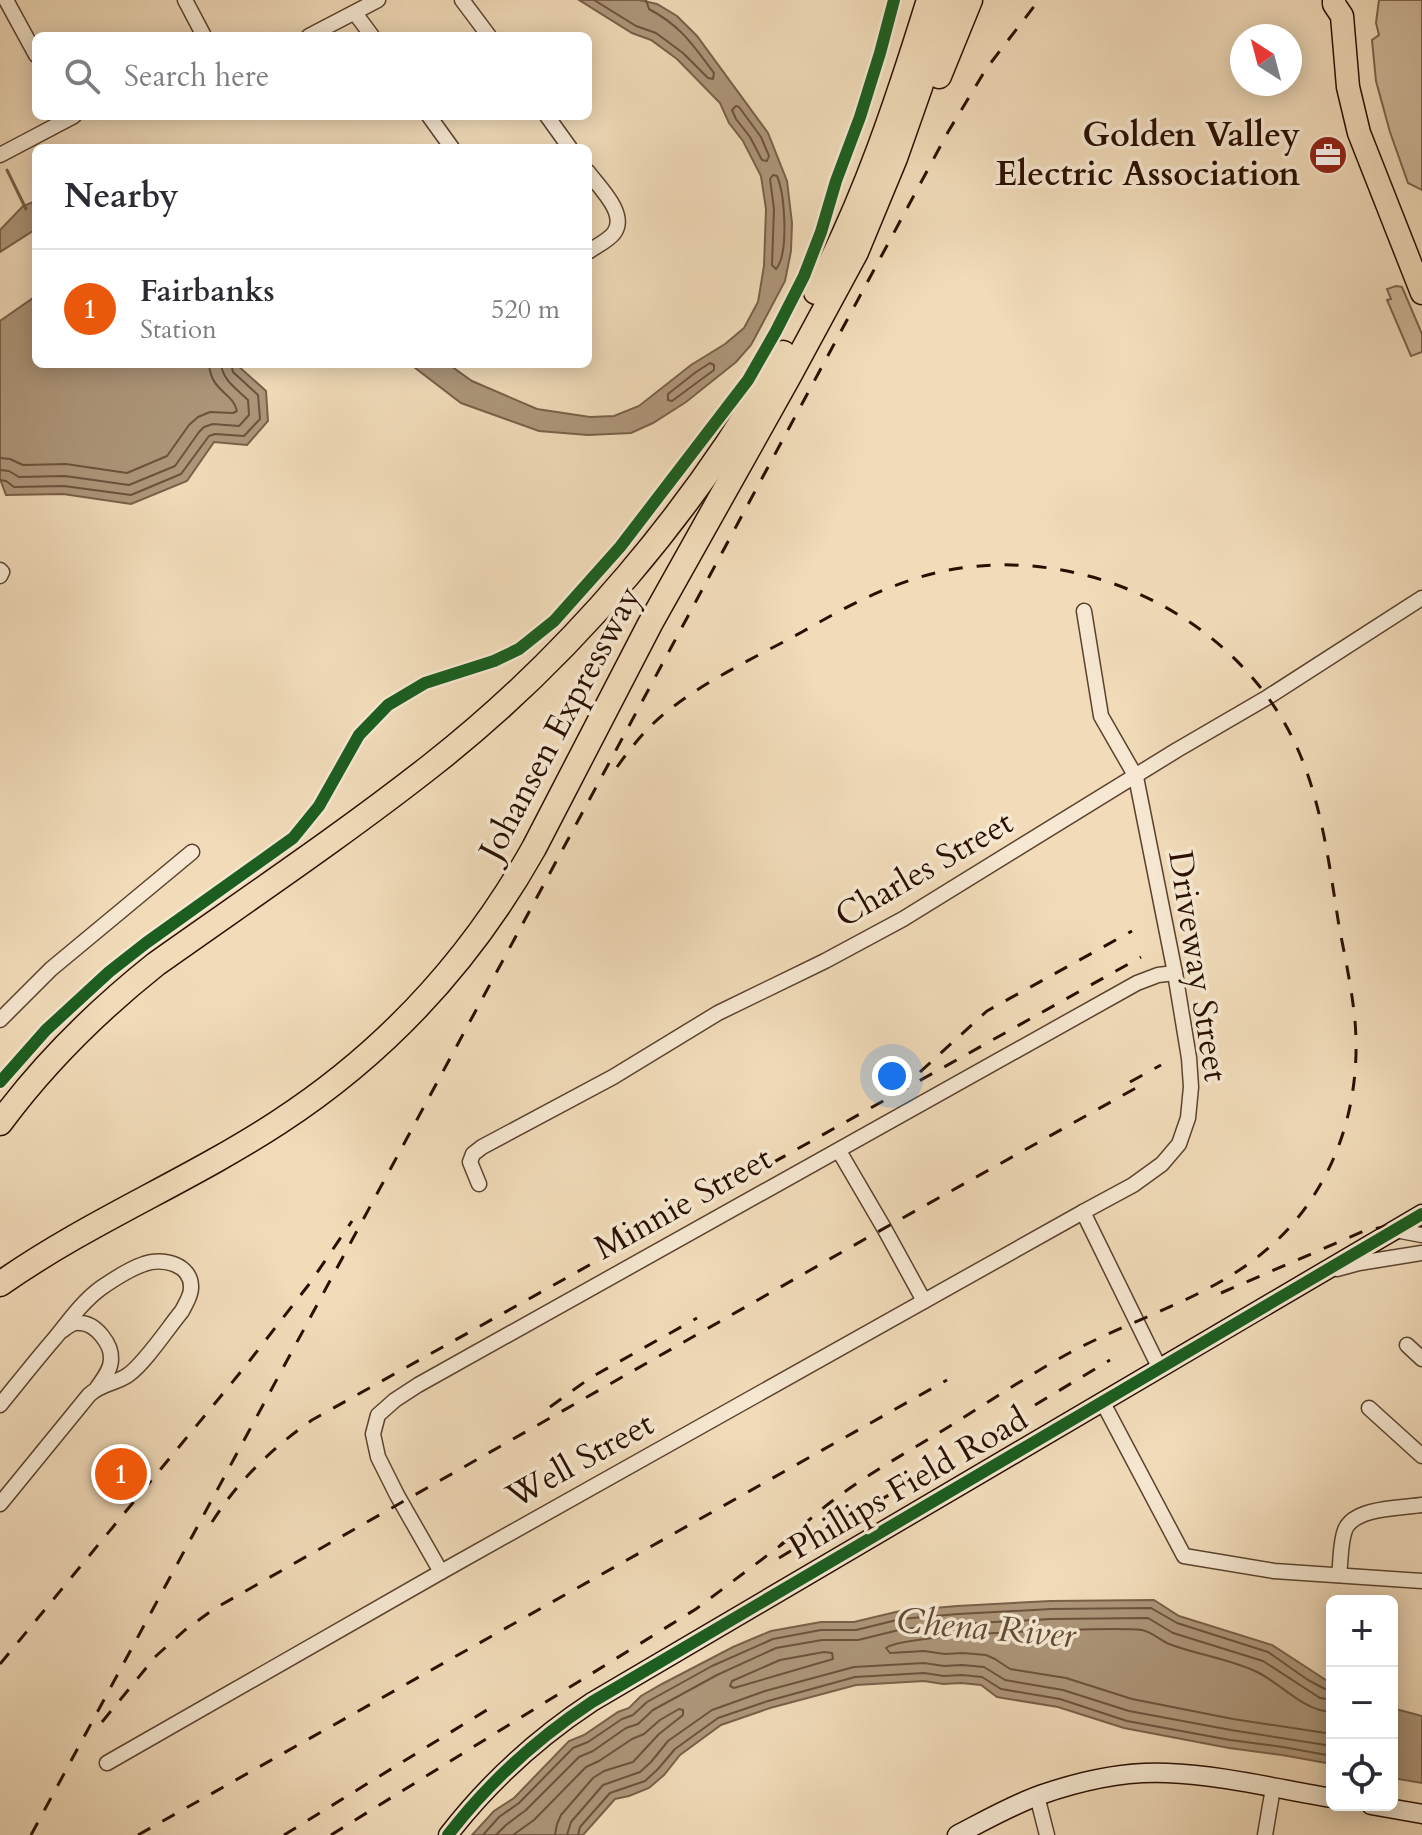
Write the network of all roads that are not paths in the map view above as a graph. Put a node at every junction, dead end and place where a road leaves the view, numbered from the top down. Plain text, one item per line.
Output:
1 (6, 0) edge
2 (185, 0) edge
3 (378, 0) edge
4 (462, 0) edge
5 (913, 0) edge
6 (929, 0) edge
7 (947, 0) edge
8 (970, 0) edge
9 (1342, 5) edge
10 (355, 13) junction
11 (202, 32) edge
12 (317, 32) edge
13 (369, 32) edge
14 (486, 32) edge
15 (32, 48) edge
16 (65, 120) edge
17 (432, 120) edge
18 (550, 120) edge
19 (449, 144) edge
20 (567, 144) edge
21 (880, 147) junction
22 (0, 155) edge
23 (592, 177) edge
24 (592, 249) edge
25 (856, 252) junction
26 (1422, 293) edge
27 (1422, 598) edge
28 (1084, 611) dead end
29 (1136, 777) junction
30 (192, 852) dead end
31 (1175, 973) junction
32 (0, 1020) edge
33 (0, 1123) edge
34 (839, 1151) junction
35 (479, 1184) dead end
36 (1083, 1212) junction
37 (1422, 1214) edge
38 (1395, 1230) junction
39 (1422, 1235) edge
40 (1422, 1253) edge
41 (1322, 1274) junction
42 (0, 1284) edge
43 (924, 1301) junction
44 (60, 1332) junction
45 (1407, 1345) dead end
46 (1422, 1359) edge
47 (1160, 1369) junction
48 (97, 1388) junction
49 (1102, 1401) junction
50 (0, 1405) edge
51 (1369, 1408) dead end
52 (1422, 1456) edge
53 (0, 1504) edge
54 (1422, 1505) edge
55 (441, 1572) junction
56 (1339, 1575) junction
57 (1422, 1581) edge
58 (107, 1763) dead end
59 (1273, 1788) junction
60 (1037, 1796) junction
61 (1326, 1797) edge
62 (1398, 1810) edge
63 (1422, 1814) edge
64 (448, 1835) edge
65 (957, 1835) edge
66 (1047, 1835) edge
67 (1265, 1835) edge

1 - 15 street
2 - 11 street
3 - 10 street
4 - 14 street
5 - 21 highway
6 - 21 highway, Johansen Expressway
7 - 25 highway, Johansen Expressway
8 - 25 highway
9 - 26 main road
10 - 12 street
10 - 13 street
16 - 22 street
17 - 19 street
18 - 20 street
21 - 33 highway, Johansen Expressway
23 - 24 street
25 - 42 highway, Johansen Expressway
27 - 29 street, Charles Street
28 - 29 street, Driveway Street
29 - 31 street, Driveway Street
29 - 35 street, Charles Street
30 - 32 street
31 - 34 street, Minnie Street
31 - 36 street, Driveway Street
34 - 43 street
34 - 55 street, Minnie Street
36 - 43 street, Well Street
36 - 47 street
37 - 38 street, Phillips Field Road
38 - 39 street
38 - 41 street, Phillips Field Road
40 - 41 street
41 - 47 street, Phillips Field Road
43 - 55 street, Well Street
44 - 48 street
44 - 48 street
44 - 50 street
45 - 46 street
47 - 49 street, Phillips Field Road
48 - 53 street
49 - 56 street
49 - 64 street, Phillips Field Road
51 - 52 street
54 - 56 street
55 - 58 street, Well Street
56 - 57 street
59 - 60 street
59 - 61 street
59 - 67 street
60 - 65 street
60 - 66 street
62 - 63 street

